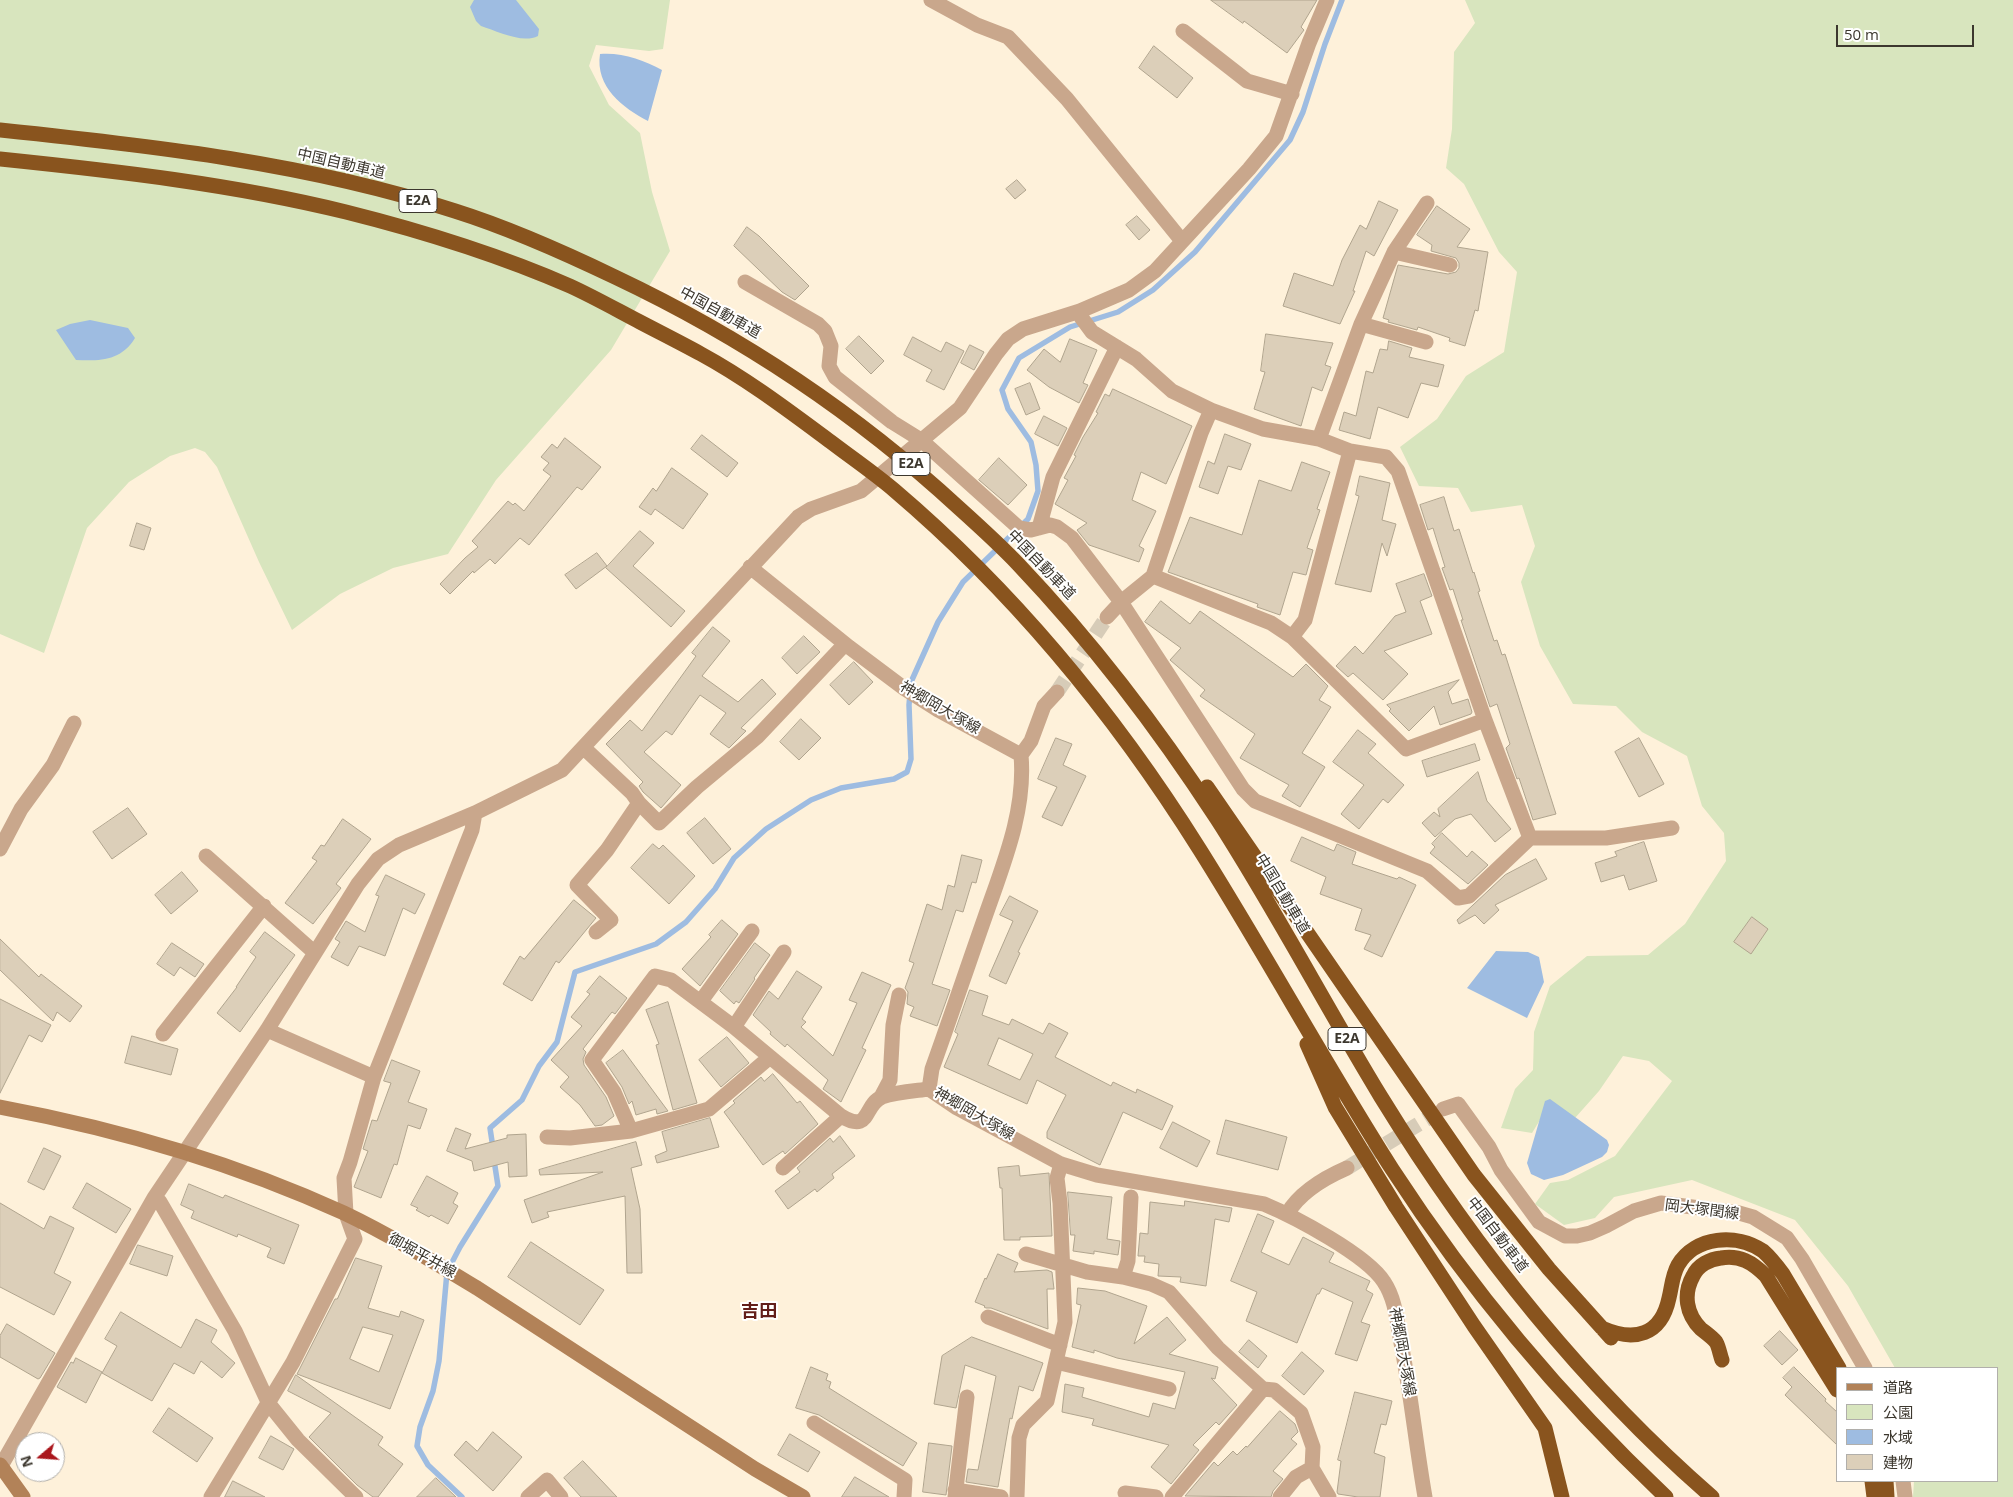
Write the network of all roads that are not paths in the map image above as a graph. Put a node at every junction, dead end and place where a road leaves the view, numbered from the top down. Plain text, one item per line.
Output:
1 (931, 0) edge
2 (1327, 0) edge
3 (1183, 31) dead end
4 (1292, 94) junction
5 (0, 130) edge
6 (0, 159) edge
7 (1426, 203) dead end
8 (1182, 241) junction
9 (1394, 252) junction
10 (1450, 265) dead end
11 (745, 282) dead end
12 (1081, 314) junction
13 (1361, 324) junction
14 (1426, 342) dead end
15 (1117, 347) junction
16 (1212, 410) junction
17 (1319, 439) junction
18 (921, 440) junction
19 (1350, 451) junction
20 (1039, 528) junction
21 (750, 567) junction
22 (1153, 576) junction
23 (1121, 602) junction
24 (1107, 617) tunnel mouth
25 (1292, 637) junction
26 (845, 644) junction
27 (1120, 681) junction
28 (1057, 692) tunnel mouth
29 (1485, 720) junction
30 (74, 723) dead end
31 (584, 748) junction
32 (1021, 755) junction
33 (639, 803) junction
34 (475, 814) junction
35 (1672, 828) dead end
36 (1530, 838) junction
37 (0, 849) edge
38 (206, 856) dead end
39 (264, 906) junction
40 (752, 931) dead end
41 (596, 932) dead end
42 (784, 952) dead end
43 (315, 953) junction
44 (1280, 985) junction
45 (899, 995) dead end
46 (700, 1001) junction
47 (734, 1027) junction
48 (267, 1030) junction
49 (163, 1034) dead end
50 (770, 1057) junction
51 (374, 1077) junction
52 (929, 1089) junction
53 (881, 1097) junction
54 (0, 1107) edge
55 (1443, 1109) tunnel mouth
56 (841, 1116) junction
57 (631, 1131) junction
58 (548, 1137) dead end
59 (186, 1152) junction
60 (1061, 1164) junction
61 (783, 1168) dead end
62 (1347, 1168) tunnel mouth
63 (1131, 1196) dead end
64 (154, 1198) junction
65 (346, 1214) junction
66 (1287, 1214) junction
67 (1026, 1254) dead end
68 (1063, 1266) junction
69 (1123, 1277) junction
70 (988, 1317) dead end
71 (1060, 1345) junction
72 (1722, 1360) dead end
73 (1056, 1362) junction
74 (1838, 1367) edge
75 (1864, 1367) edge
76 (1836, 1388) edge
77 (1169, 1389) dead end
78 (1263, 1389) junction
79 (967, 1397) dead end
80 (269, 1404) junction
81 (814, 1423) dead end
82 (0, 1466) edge
83 (1312, 1468) junction
84 (1872, 1482) edge
85 (1886, 1482) edge
86 (1903, 1482) edge
87 (1125, 1493) dead end
88 (955, 1494) edge
89 (22, 1497) edge
90 (211, 1497) edge
91 (356, 1497) edge
92 (528, 1497) edge
93 (561, 1497) edge
94 (803, 1497) edge
95 (904, 1497) edge
96 (1001, 1497) edge
97 (1017, 1497) edge
98 (1156, 1497) edge
99 (1172, 1497) edge
100 (1280, 1497) edge
101 (1329, 1497) edge
102 (1425, 1497) edge
103 (1562, 1497) edge
104 (1666, 1497) edge
105 (1712, 1497) edge
106 (1874, 1497) edge
107 (1887, 1497) edge
108 (1905, 1497) edge

1 - 8 street
2 - 4 street
3 - 4 street
4 - 8 street
5 - 27 highway, 中国自動車道 / E2A
6 - 44 highway, E2A
7 - 9 street
8 - 12 street
9 - 10 street
9 - 13 street
11 - 18 street
12 - 15 street
12 - 18 street
13 - 14 street
13 - 17 street
15 - 16 street
15 - 20 street
16 - 17 street
16 - 22 street
17 - 19 street
18 - 20 street
18 - 21 street
19 - 25 street
19 - 29 street
20 - 23 street
21 - 26 street, 神郷岡大塚線
21 - 31 street
22 - 23 street
22 - 25 street
23 - 24 street
23 - 36 street
25 - 29 street
26 - 32 street, 神郷岡大塚線
26 - 33 street
27 - 74 highway
27 - 105 highway, 中国自動車道 / E2A
28 - 32 street
29 - 36 street
30 - 37 street
31 - 33 street
31 - 34 street
32 - 52 street, 神郷岡大塚線
33 - 41 street
34 - 43 street
34 - 51 street
35 - 36 street
38 - 39 street
39 - 43 street
39 - 49 street
40 - 46 street
42 - 47 street
43 - 48 street
44 - 103 highway
44 - 104 highway, E2A
45 - 53 street
46 - 47 street
46 - 57 street
47 - 50 street
48 - 51 street
48 - 59 street
50 - 56 street
50 - 57 street
51 - 65 street
52 - 53 street
52 - 60 street, 神郷岡大塚線
53 - 56 street
54 - 59 street, 御堀平井線
55 - 75 street, 岡大塚閏線
56 - 61 street
57 - 58 street
59 - 64 street
59 - 65 street, 御堀平井線
60 - 66 street, 神郷岡大塚線
60 - 68 street
62 - 66 street
63 - 69 street
64 - 80 street
64 - 82 street
65 - 80 street
65 - 94 street, 御堀平井線
66 - 102 street, 神郷岡大塚線
67 - 68 street
68 - 69 street
68 - 71 street
69 - 78 street
70 - 71 street
71 - 73 street
72 - 76 highway
73 - 77 street
73 - 97 street
78 - 83 street
78 - 99 street
79 - 88 street
80 - 90 street
80 - 91 street
81 - 95 street
82 - 89 street
83 - 100 street
83 - 101 street
84 - 106 highway
85 - 107 highway
86 - 108 street
87 - 98 street
88 - 96 street
92 - 93 street

